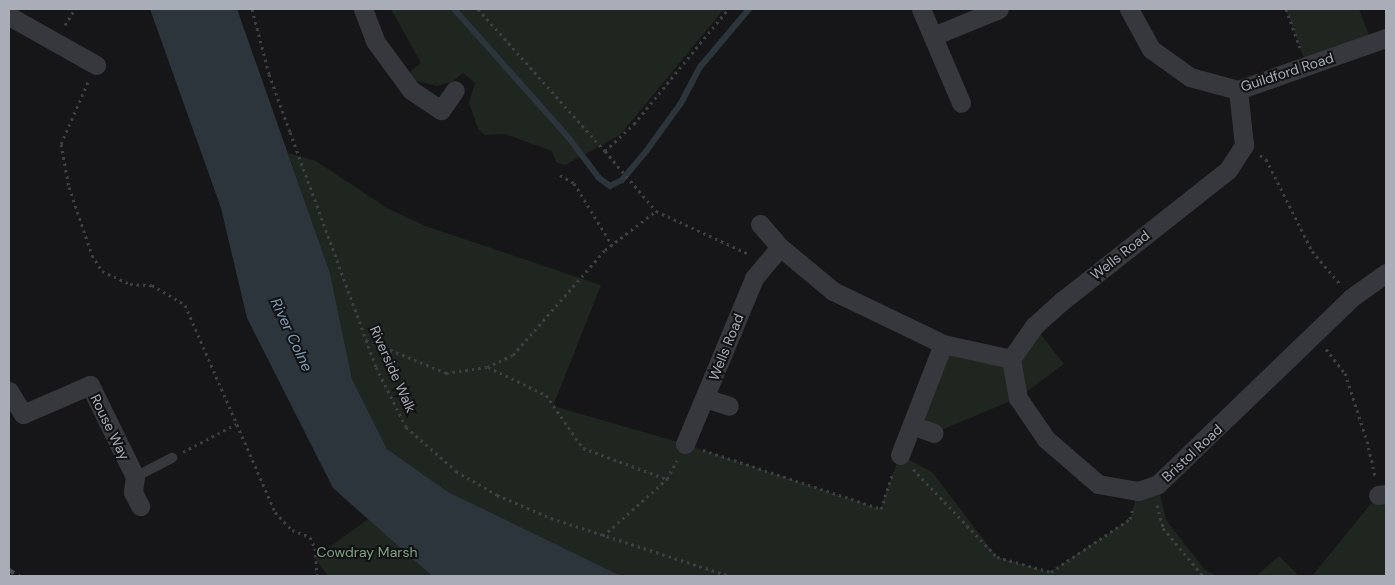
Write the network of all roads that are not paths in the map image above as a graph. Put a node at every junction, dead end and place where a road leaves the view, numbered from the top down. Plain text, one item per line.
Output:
1 (363, 9) edge
2 (921, 9) edge
3 (1000, 9) edge
4 (1128, 9) edge
5 (9, 16) edge
6 (933, 36) junction
7 (1386, 38) edge
8 (96, 65) road end
9 (455, 90) dead end
10 (1238, 90) junction
11 (961, 103) dead end
12 (760, 224) dead end
13 (780, 247) junction
14 (1386, 273) edge
15 (943, 344) junction
16 (1011, 359) junction
17 (9, 392) edge
18 (705, 398) junction
19 (729, 406) dead end
20 (912, 425) junction
21 (934, 432) dead end
22 (686, 444) road end
23 (900, 454) road end
24 (172, 458) road end
25 (135, 477) junction
26 (140, 506) dead end

1 - 9 street
2 - 6 street
3 - 6 street
4 - 10 street, Guildford Road
5 - 8 street
6 - 11 street
7 - 10 street, Guildford Road
10 - 16 street, Wells Road
12 - 13 street
13 - 15 street
13 - 18 street, Wells Road
14 - 16 street, Bristol Road
15 - 16 street
15 - 20 street
17 - 25 street, Rouse Way
18 - 19 street, Wells Road
18 - 22 street, Wells Road
20 - 21 street
20 - 23 street
24 - 25 lane
25 - 26 street, Rouse Way

